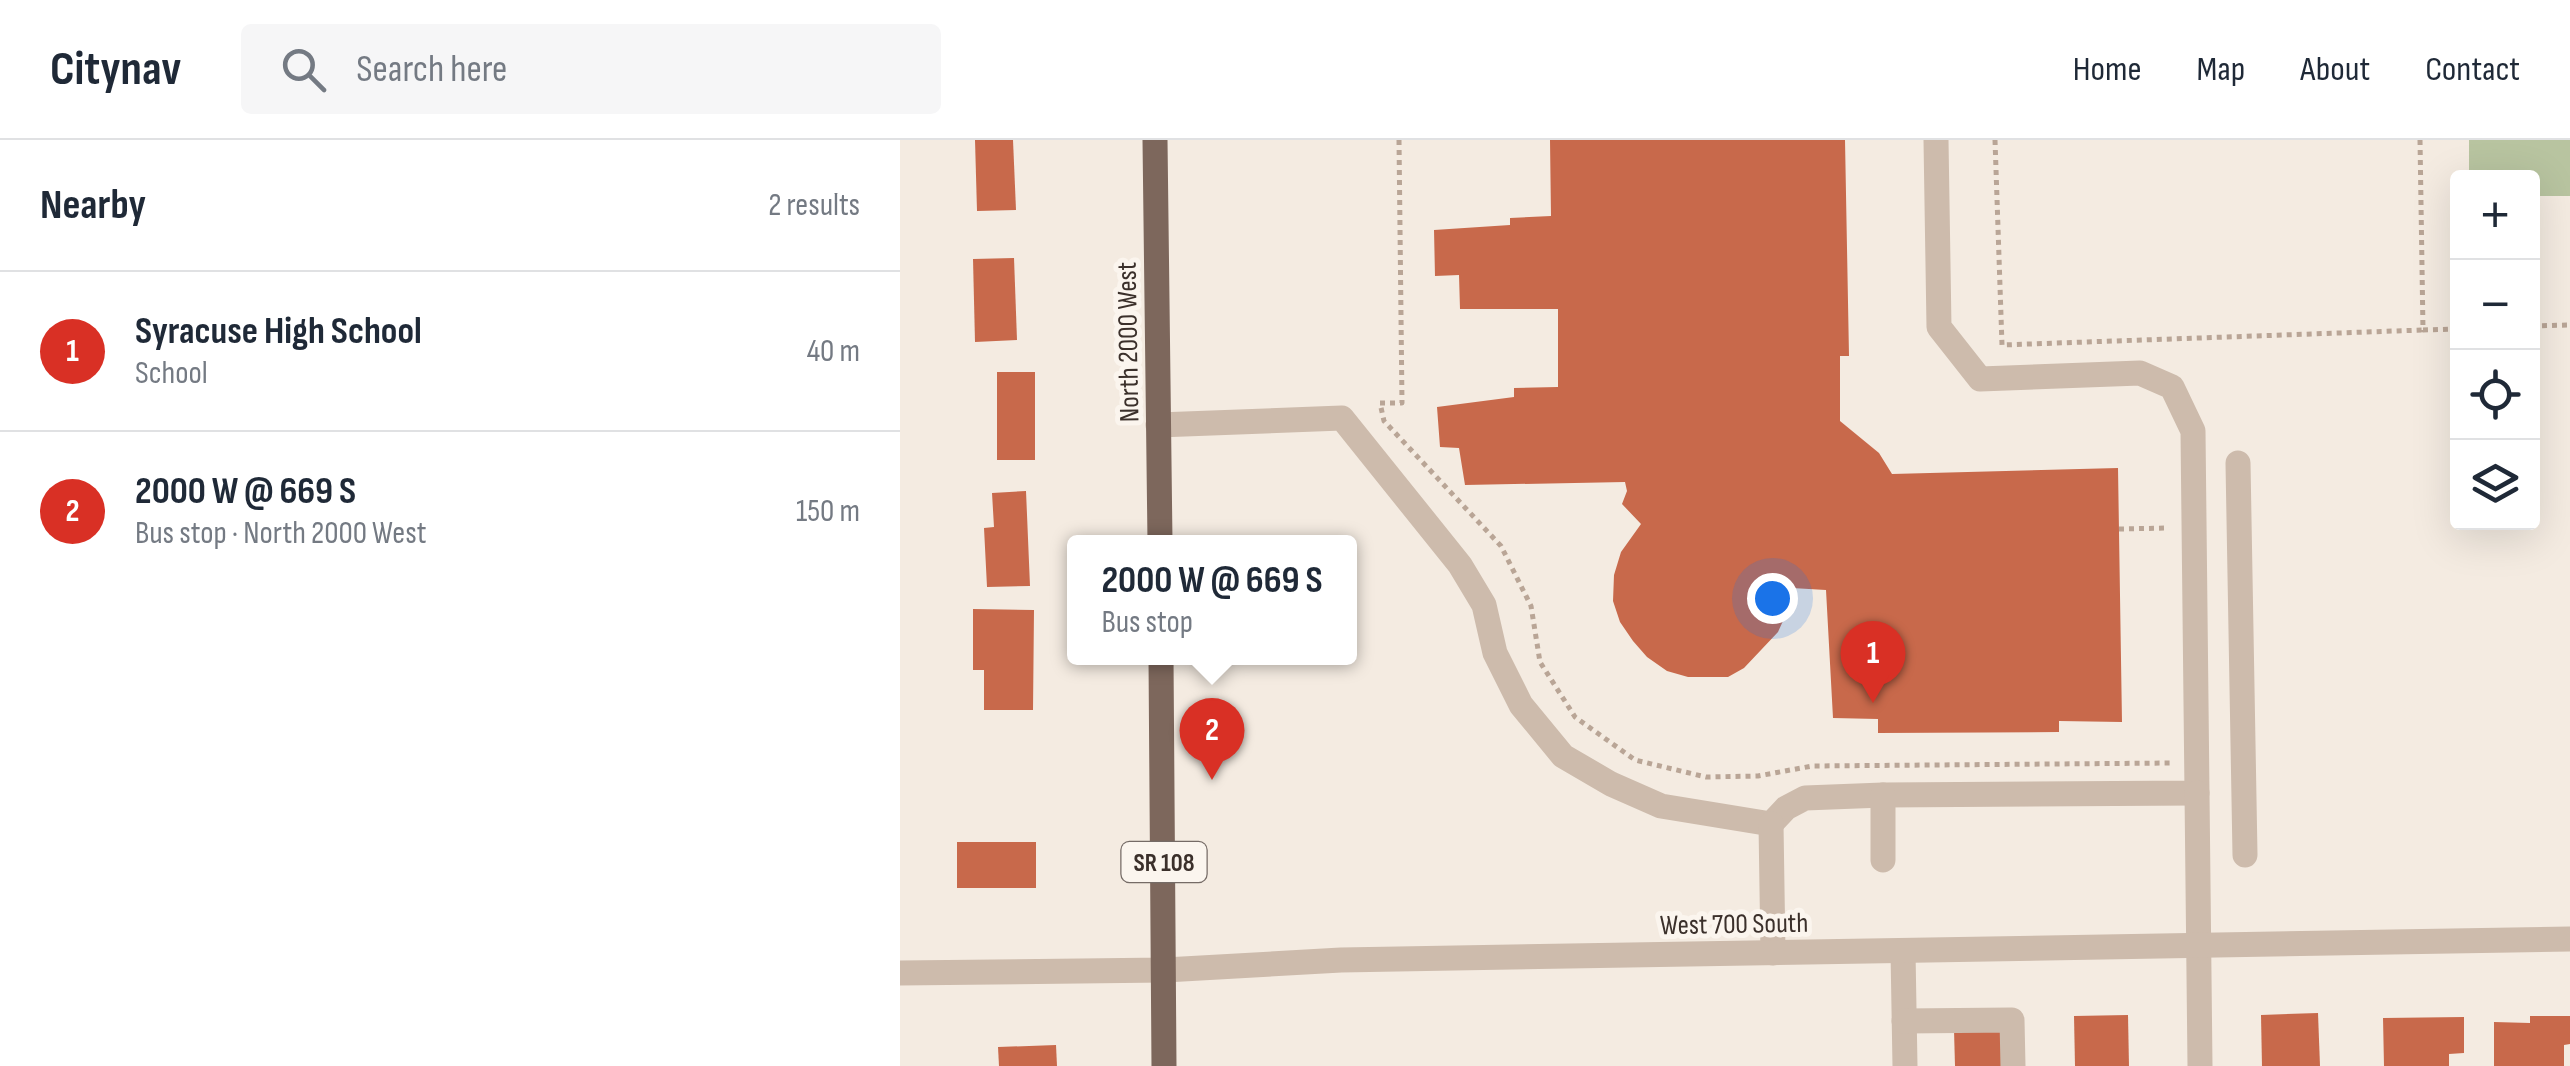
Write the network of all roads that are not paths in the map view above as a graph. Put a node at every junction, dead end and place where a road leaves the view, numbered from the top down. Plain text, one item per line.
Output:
1 (1155, 140) edge
2 (1936, 140) edge
3 (1158, 425) junction
4 (2238, 463) dead end
5 (1160, 535) edge
6 (2242, 619) junction
7 (2195, 620) junction
8 (1161, 665) edge
9 (2243, 774) junction
10 (2194, 777) junction
11 (1883, 794) junction
12 (1771, 824) junction
13 (2245, 854) dead end
14 (1882, 860) dead end
15 (2570, 939) edge
16 (2199, 947) junction
17 (1903, 951) junction
18 (1772, 953) junction
19 (1165, 970) junction
20 (900, 973) edge
21 (1904, 1022) junction
22 (1164, 1066) edge
23 (1904, 1066) edge
24 (2013, 1066) edge
25 (2200, 1066) edge

1 - 3 main road, North 2000 West
2 - 7 street
3 - 5 main road, North 2000 West
3 - 12 street
4 - 6 street
6 - 7 street
6 - 9 street
7 - 10 street
8 - 19 main road, SR 108
9 - 10 street
9 - 13 street
10 - 11 street
10 - 16 street
11 - 12 street
11 - 14 street
12 - 18 street
15 - 16 street, West 700 South
16 - 17 street, West 700 South
16 - 25 street
17 - 18 street, West 700 South
17 - 21 street
18 - 19 street, West 700 South
19 - 20 street, West 700 South
19 - 22 main road, SR 108
21 - 23 street
21 - 24 street

